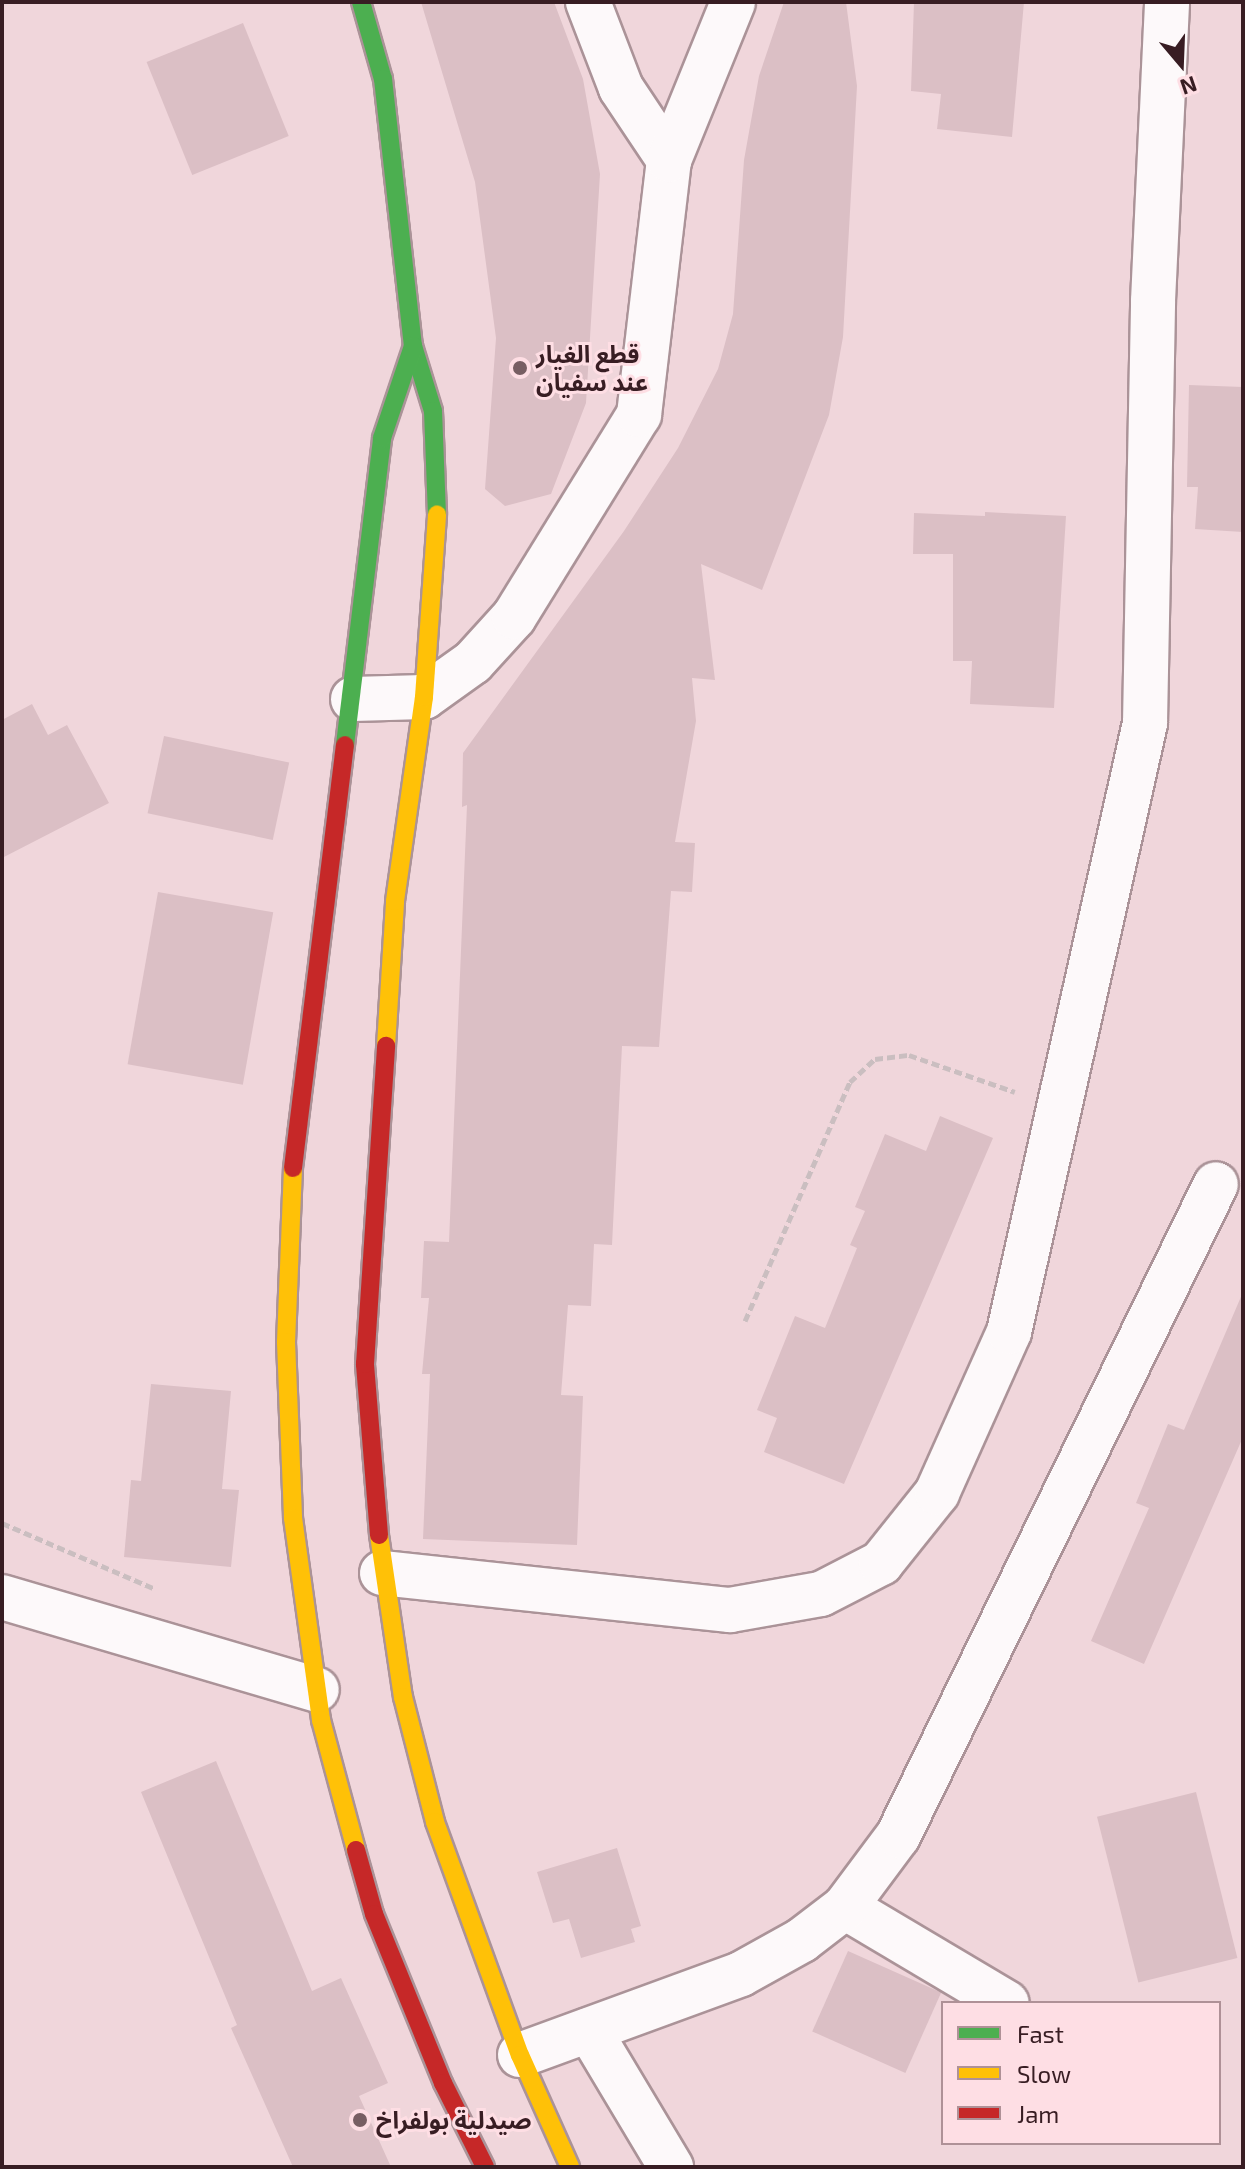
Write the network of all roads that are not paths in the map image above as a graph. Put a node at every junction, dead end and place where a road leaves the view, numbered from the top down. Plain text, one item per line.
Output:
1 (361, 2) edge
2 (588, 2) edge
3 (733, 2) edge
4 (1167, 2) edge
5 (669, 160) junction
6 (413, 346) junction
7 (424, 697) junction
8 (353, 699) junction
9 (1216, 1184) dead end
10 (382, 1573) junction
11 (2, 1597) edge
12 (317, 1690) junction
13 (845, 1907) junction
14 (1004, 2001) edge
15 (589, 2030) junction
16 (520, 2055) junction
17 (485, 2167) edge
18 (570, 2167) edge
19 (671, 2167) edge

1 - 6 main road
2 - 5 street
3 - 5 street
4 - 10 street
5 - 7 street
6 - 7 main road
6 - 8 main road
7 - 8 street
7 - 10 main road
8 - 12 main road
9 - 13 street
10 - 16 main road
11 - 12 street
12 - 17 main road
13 - 14 street
13 - 15 street
15 - 16 street
15 - 19 street
16 - 18 main road

